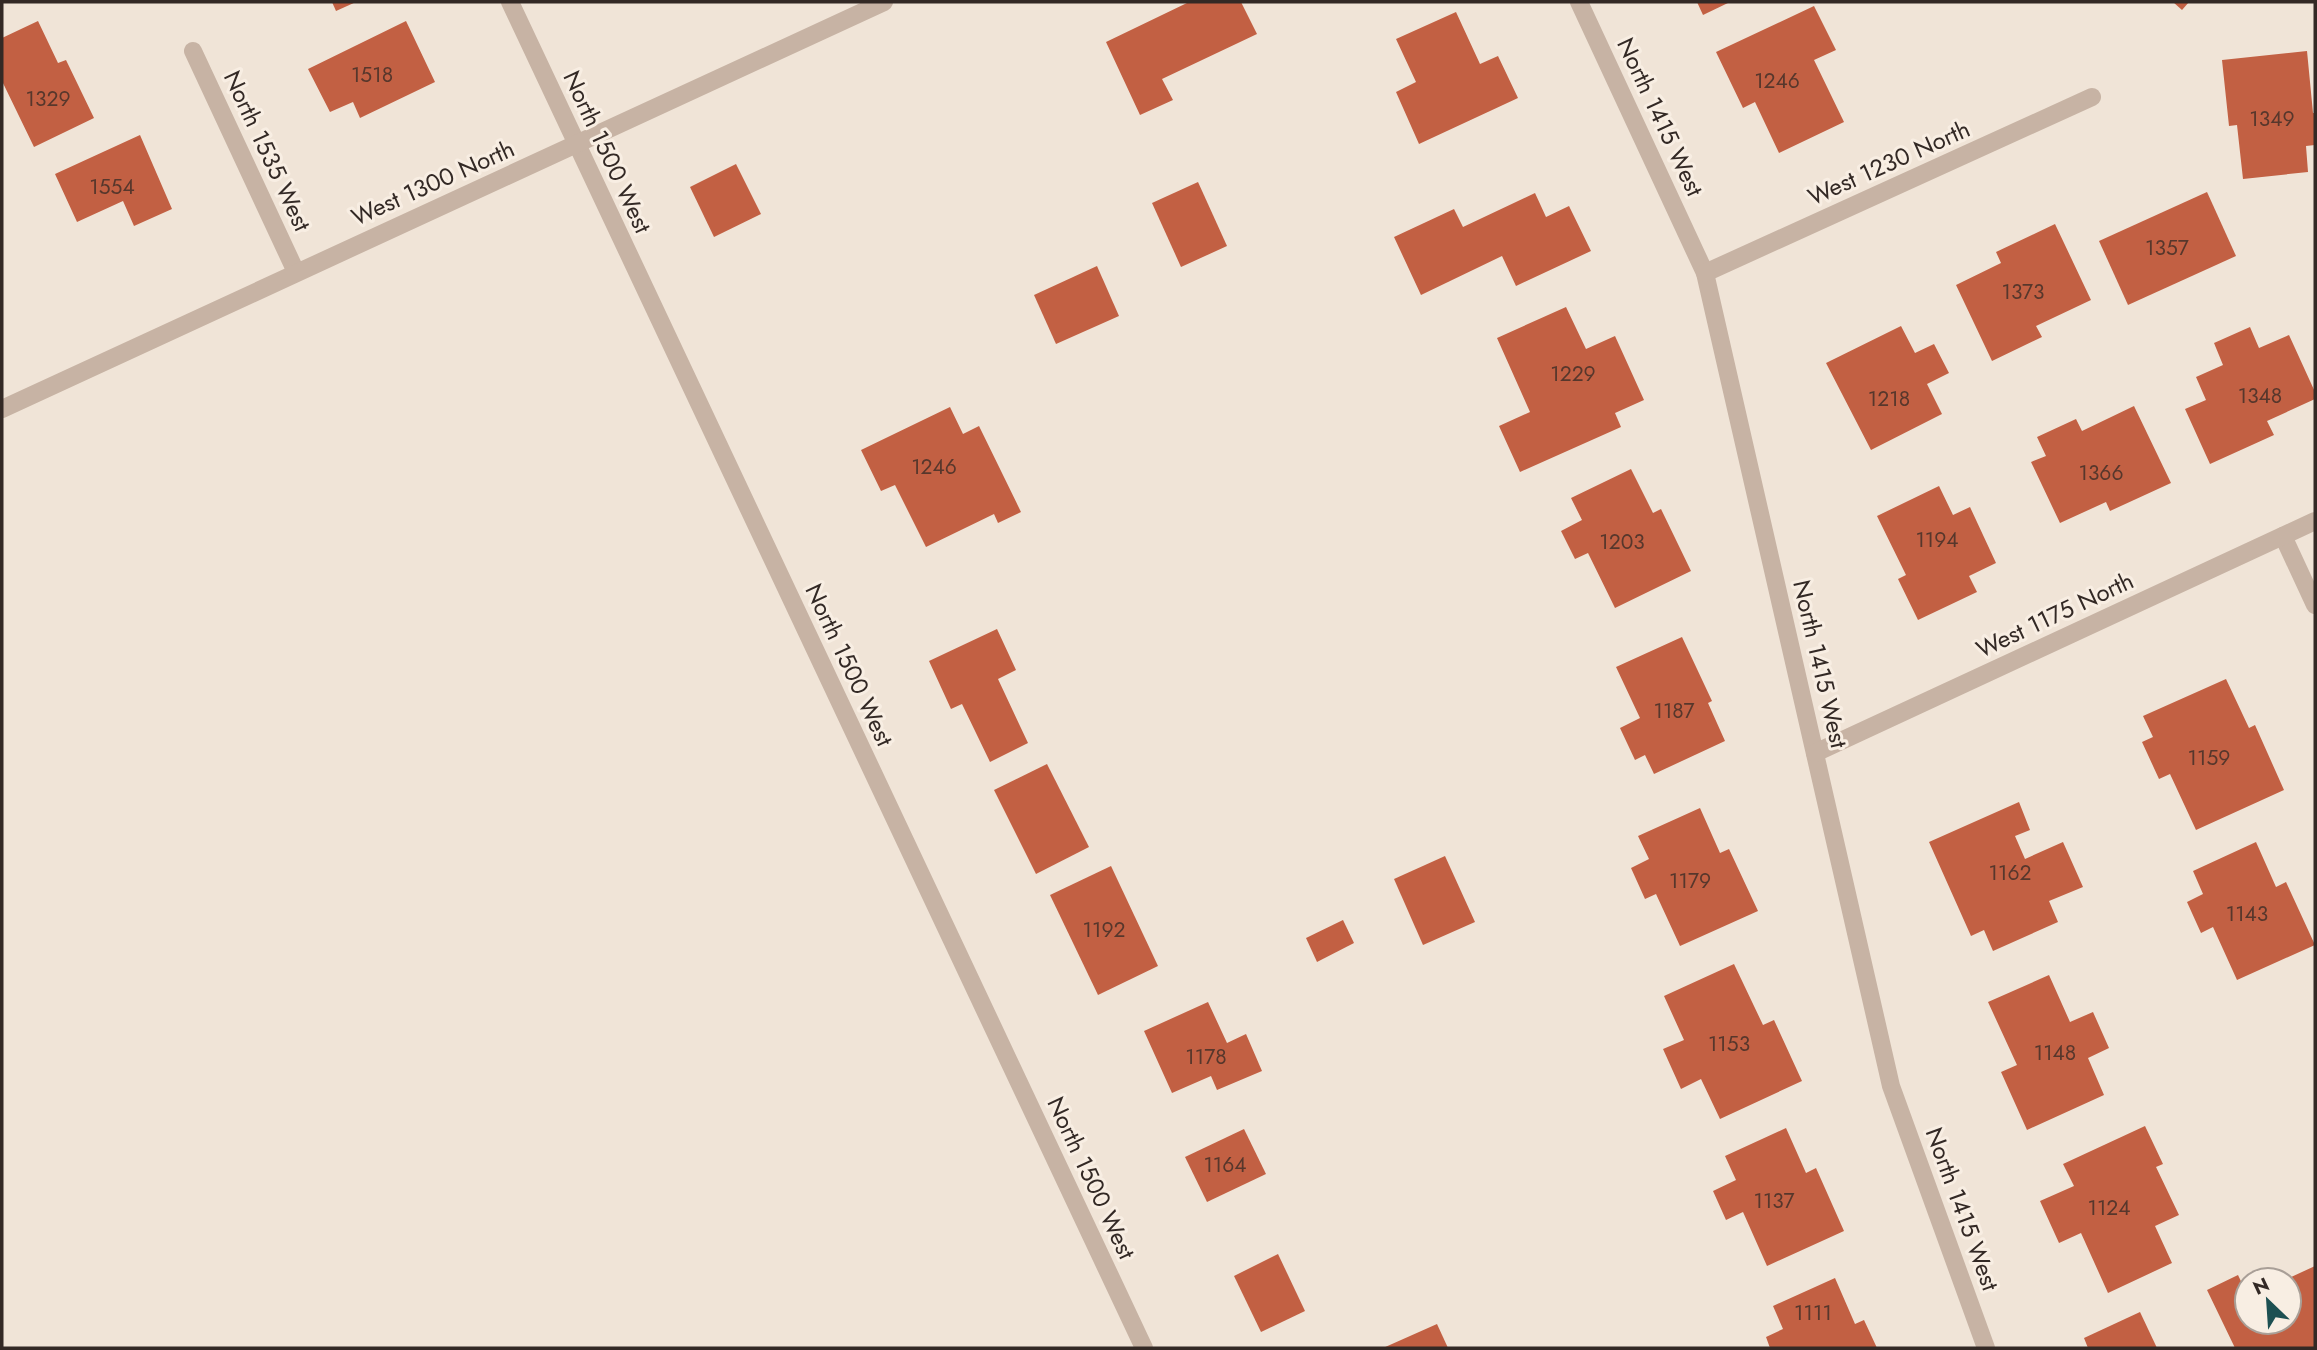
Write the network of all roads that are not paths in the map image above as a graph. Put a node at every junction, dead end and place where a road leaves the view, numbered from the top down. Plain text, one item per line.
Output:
1 (510, 2) edge
2 (884, 2) edge
3 (1579, 2) edge
4 (193, 51) dead end
5 (2092, 97) dead end
6 (577, 145) junction
7 (296, 272) junction
8 (1705, 273) junction
9 (2, 409) edge
10 (2315, 521) edge
11 (2283, 536) junction
12 (2315, 605) edge
13 (1815, 752) junction
14 (1144, 1348) edge
15 (1986, 1348) edge

1 - 6 street, North 1500 West
2 - 6 street, West 1300 North
3 - 8 street, North 1415 West
4 - 7 street, North 1535 West
5 - 8 street, West 1230 North
6 - 7 street, West 1300 North
6 - 14 street, North 1500 West
7 - 9 street, West 1300 North
8 - 13 street, North 1415 West
10 - 11 street, West 1175 North
11 - 12 street
11 - 13 street, West 1175 North
13 - 15 street, North 1415 West

